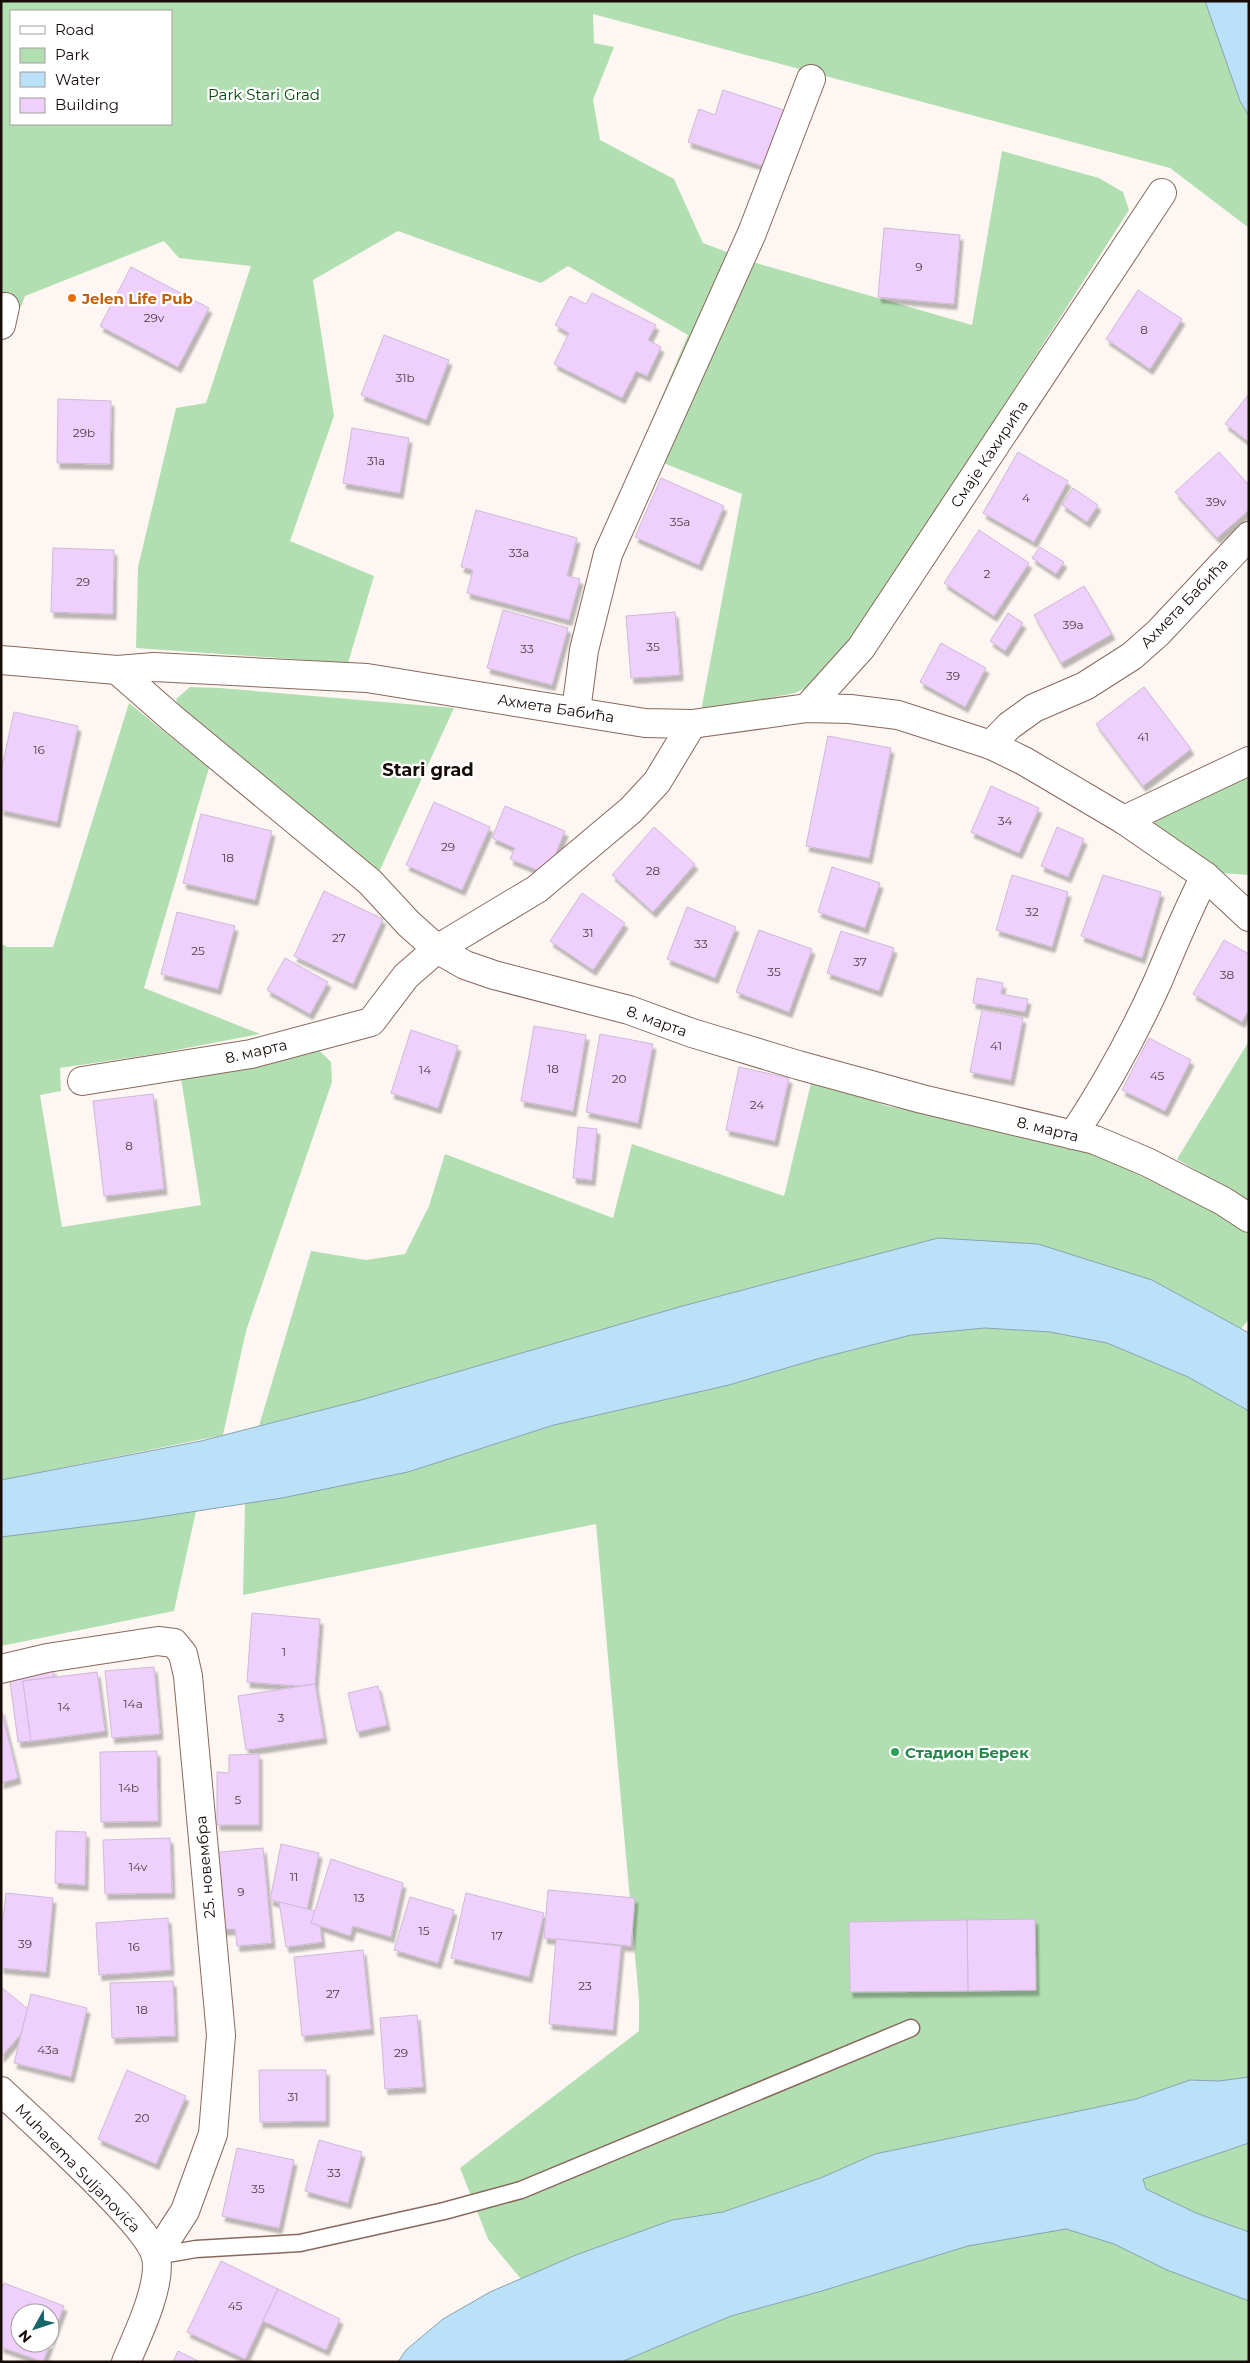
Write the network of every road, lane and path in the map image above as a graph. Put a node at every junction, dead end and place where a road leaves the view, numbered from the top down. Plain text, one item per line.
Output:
1 (811, 79) dead end
2 (1162, 193) dead end
3 (1249, 536) edge
4 (1, 660) edge
5 (117, 670) junction
6 (807, 708) junction
7 (576, 711) junction
8 (692, 724) junction
9 (991, 745) junction
10 (1249, 761) edge
11 (1124, 820) junction
12 (1205, 876) junction
13 (1249, 917) edge
14 (437, 949) junction
15 (82, 1081) dead end
16 (1073, 1135) junction
17 (1249, 1218) edge
18 (1, 1669) edge
19 (912, 2028) dead end
20 (1, 2091) edge
21 (156, 2256) junction
22 (126, 2362) edge

1 - 7 street
2 - 6 street, Смaје Кахирића
3 - 9 street, Ахмета Бабића
4 - 5 street, Ахмета Бабића
5 - 7 street, Ахмета Бабића
5 - 14 street
6 - 8 street, Ахмета Бабића
6 - 9 street, Ахмета Бабића
7 - 8 street, Ахмета Бабића
8 - 14 street
9 - 11 street, Ахмета Бабића
10 - 11 street
11 - 12 street, Ахмета Бабића
12 - 13 street, Ахмета Бабића
12 - 16 street
14 - 15 street, 8. марта
14 - 16 street, 8. марта
16 - 17 street, 8. марта
18 - 21 street, 25. новембра
19 - 21 lane
20 - 21 street, Muharema Suljanovića
21 - 22 street

